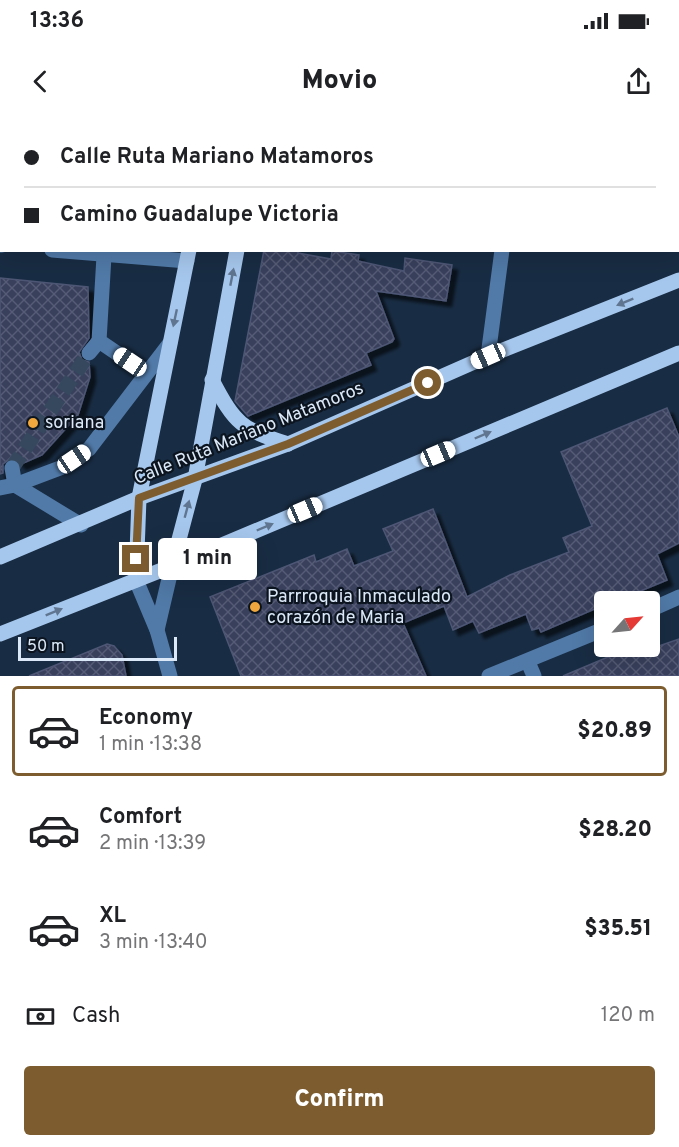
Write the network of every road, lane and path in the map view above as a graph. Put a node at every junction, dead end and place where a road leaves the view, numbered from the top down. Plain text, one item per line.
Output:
1 (69, 252) edge
2 (237, 252) edge
3 (502, 252) edge
4 (104, 256) junction
5 (188, 256) edge
6 (679, 280) edge
7 (170, 343) junction
8 (679, 353) edge
9 (488, 356) junction
10 (146, 373) junction
11 (212, 380) junction
12 (288, 444) junction
13 (12, 468) tunnel mouth
14 (195, 479) junction
15 (7, 486) edge
16 (139, 498) junction
17 (81, 525) junction
18 (0, 557) edge
19 (172, 566) junction
20 (136, 580) junction
21 (679, 597) edge
22 (660, 606) edge
23 (157, 630) junction
24 (0, 634) edge
25 (594, 634) edge
26 (531, 669) edge
27 (170, 676) edge
28 (489, 676) edge

1 - 4 street
11 -> 2 main road
3 - 9 street
4 - 5 street
4 - 10 street
5 -> 7 main road
6 -> 9 main road, Calle Ruta Mariano Matamoros
7 - 10 street
7 - 16 main road
19 -> 8 main road
9 - 12 main road, Calle Ruta Mariano Matamoros
10 - 15 street
11 - 12 main road
11 - 14 main road
12 - 14 main road, Calle Ruta Mariano Matamoros
13 - 15 street
14 - 16 main road, Calle Ruta Mariano Matamoros
19 -> 14 main road
15 - 17 street
16 - 17 main road, Calle Ruta Mariano Matamoros
16 - 20 main road
17 - 18 main road, Calle Ruta Mariano Matamoros
19 - 20 main road
19 - 23 street
20 - 23 street
24 -> 20 main road
21 - 22 street
23 - 27 street
25 - 26 street
26 - 28 street

